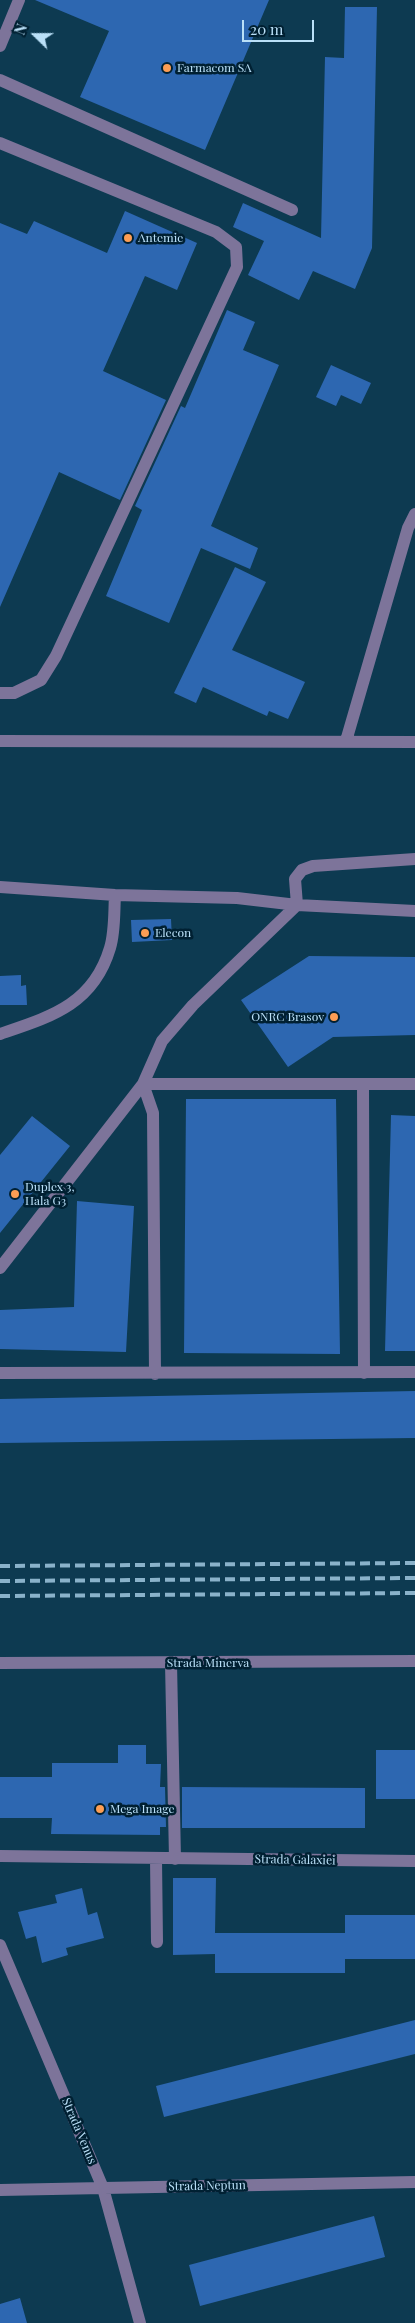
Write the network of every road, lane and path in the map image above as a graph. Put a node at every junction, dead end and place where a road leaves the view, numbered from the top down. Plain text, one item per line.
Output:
1 (19, 0) edge
2 (0, 46) edge
3 (0, 80) edge
4 (0, 143) edge
5 (292, 210) dead end
6 (415, 514) edge
7 (0, 693) edge
8 (0, 741) edge
9 (346, 741) junction
10 (415, 742) edge
11 (415, 859) edge
12 (0, 886) edge
13 (115, 895) junction
14 (297, 905) junction
15 (415, 911) edge
16 (4, 1031) edge
17 (143, 1084) junction
18 (415, 1084) edge
19 (363, 1086) junction
20 (0, 1268) edge
21 (0, 1372) edge
22 (415, 1372) edge
23 (364, 1373) junction
24 (156, 1374) junction
25 (415, 1661) edge
26 (0, 1663) edge
27 (172, 1664) junction
28 (0, 1856) edge
29 (156, 1859) junction
30 (175, 1859) junction
31 (415, 1862) edge
32 (157, 1942) dead end
33 (0, 1945) edge
34 (415, 2182) edge
35 (103, 2188) junction
36 (0, 2190) edge
37 (140, 2323) edge

1 - 2 street
3 - 5 street
4 - 7 street
6 - 9 street
8 - 9 street
9 - 10 street
11 - 14 street
12 - 13 street
13 - 14 street
13 - 16 street
14 - 15 street
14 - 17 street
17 - 19 street
17 - 20 street
17 - 24 street
18 - 19 street
19 - 23 street
21 - 24 street
22 - 23 street
23 - 24 street
25 - 27 street, Strada Minerva
26 - 27 street, Strada Minerva
27 - 30 street
28 - 29 street, Strada Galaxiei
29 - 30 street, Strada Galaxiei
29 - 32 street
30 - 31 street, Strada Galaxiei
33 - 35 street, Strada Venus
34 - 35 street, Strada Neptun
35 - 36 street, Strada Neptun
35 - 37 street, Strada Venus

